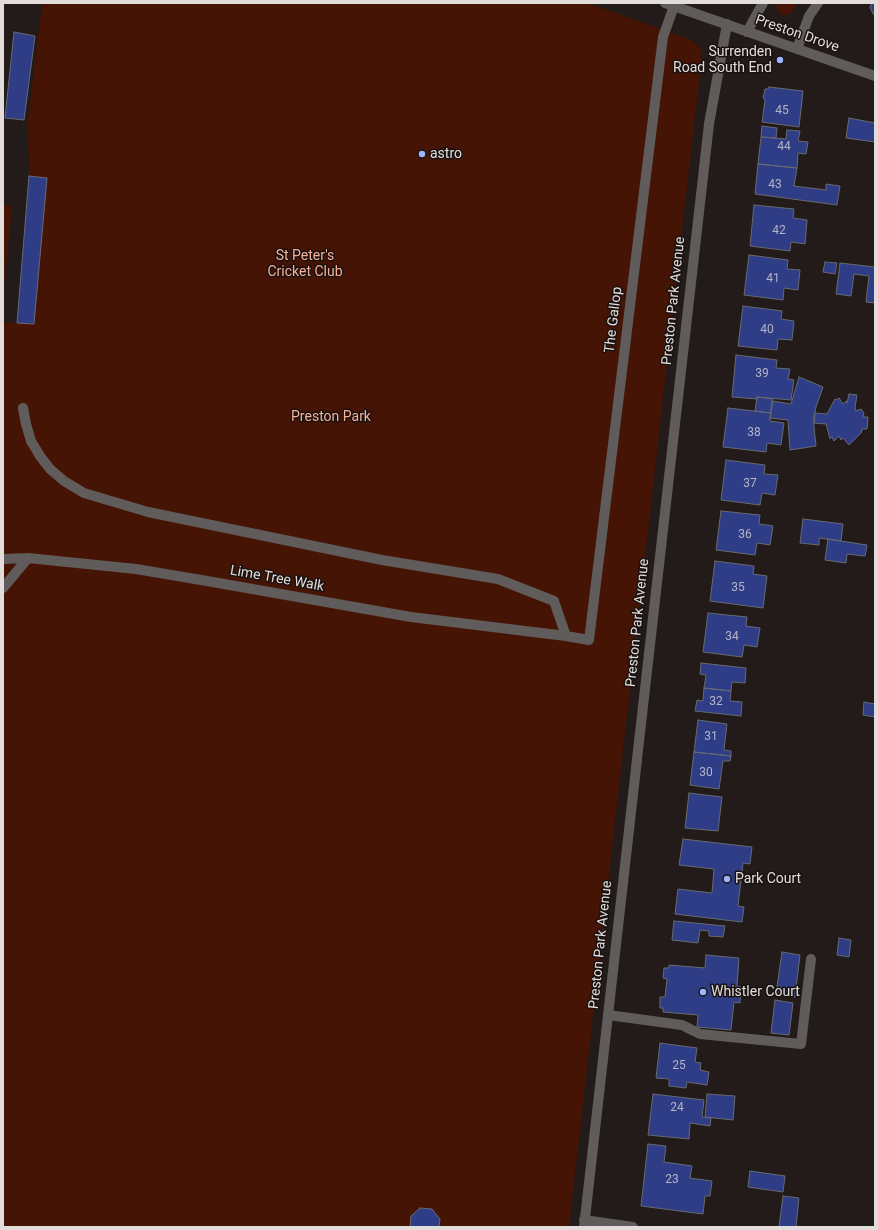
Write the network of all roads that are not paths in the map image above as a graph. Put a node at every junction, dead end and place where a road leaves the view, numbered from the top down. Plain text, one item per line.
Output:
1 (763, 3) edge
2 (818, 3) edge
3 (670, 5) edge
4 (727, 24) junction
5 (748, 32) junction
6 (797, 49) junction
7 (875, 76) edge
8 (23, 408) dead end
9 (28, 558) junction
10 (3, 559) edge
11 (3, 588) edge
12 (566, 636) junction
13 (589, 640) joint
14 (811, 959) dead end
15 (608, 1016) junction
16 (584, 1224) edge
17 (633, 1227) edge

1 - 5 street
2 - 6 street
3 - 4 street, Preston Drove
3 - 13 street, The Gallop
4 - 5 street, Preston Drove
4 - 15 street, Preston Park Avenue
5 - 6 street, Preston Drove
6 - 7 street, Preston Drove
8 - 12 street
9 - 10 street, Lime Tree Walk
9 - 11 street
9 - 12 street, Lime Tree Walk
12 - 13 street, Lime Tree Walk
14 - 15 street
15 - 16 street, Preston Park Avenue
16 - 17 street

